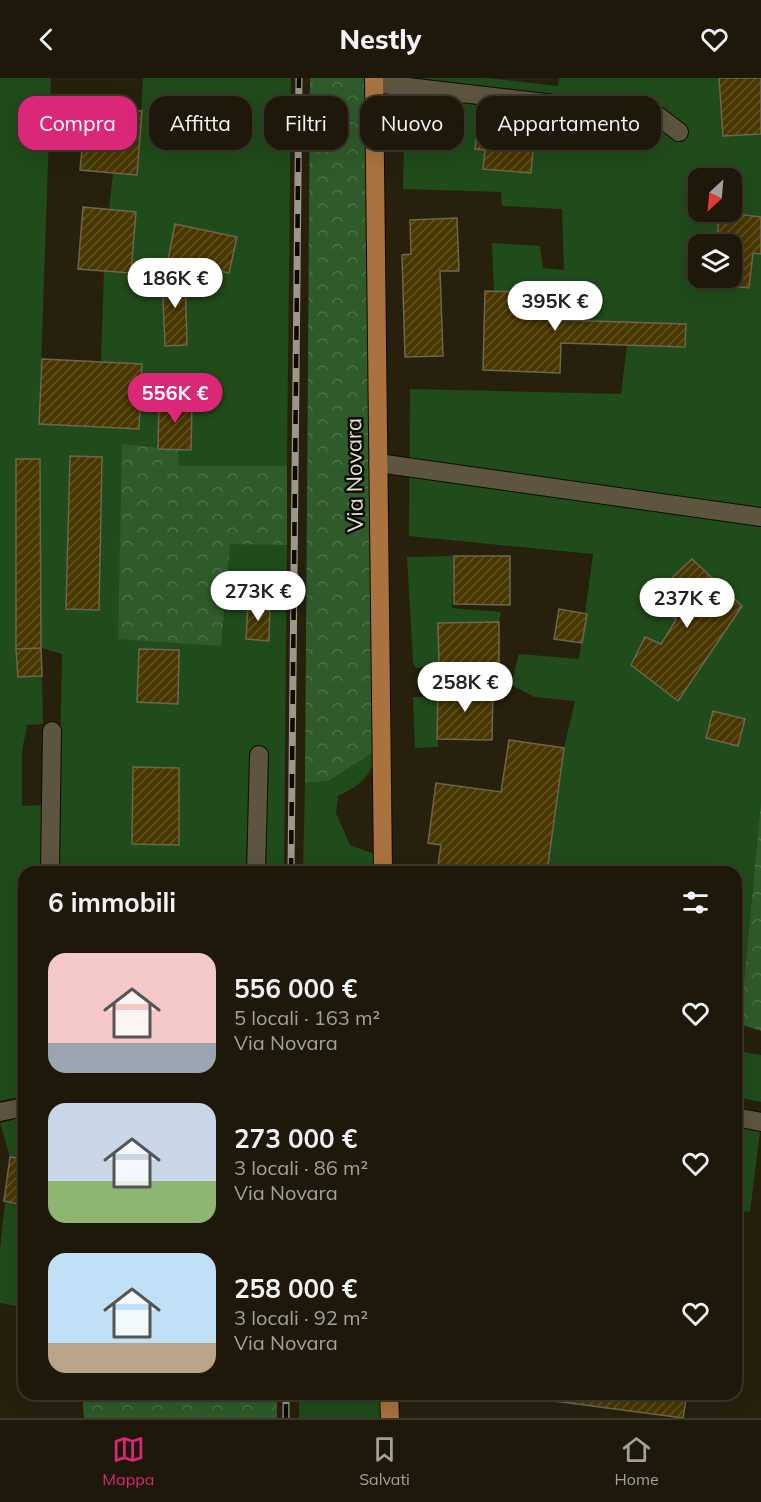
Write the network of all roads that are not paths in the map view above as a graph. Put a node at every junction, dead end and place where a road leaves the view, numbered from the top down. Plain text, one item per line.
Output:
1 (374, 80) edge
2 (679, 132) dead end
3 (378, 463) junction
4 (761, 517) edge
5 (52, 731) dead end
6 (259, 755) dead end
7 (50, 866) edge
8 (256, 866) edge
9 (383, 866) edge
10 (18, 1108) edge
11 (0, 1112) edge
12 (742, 1118) edge
13 (761, 1122) edge
14 (389, 1400) edge
15 (390, 1418) edge

1 - 2 street
1 - 3 main road, Via Novara
3 - 4 street
3 - 9 main road, Via Novara
5 - 7 street
6 - 8 street
10 - 11 street
12 - 13 street
14 - 15 main road

